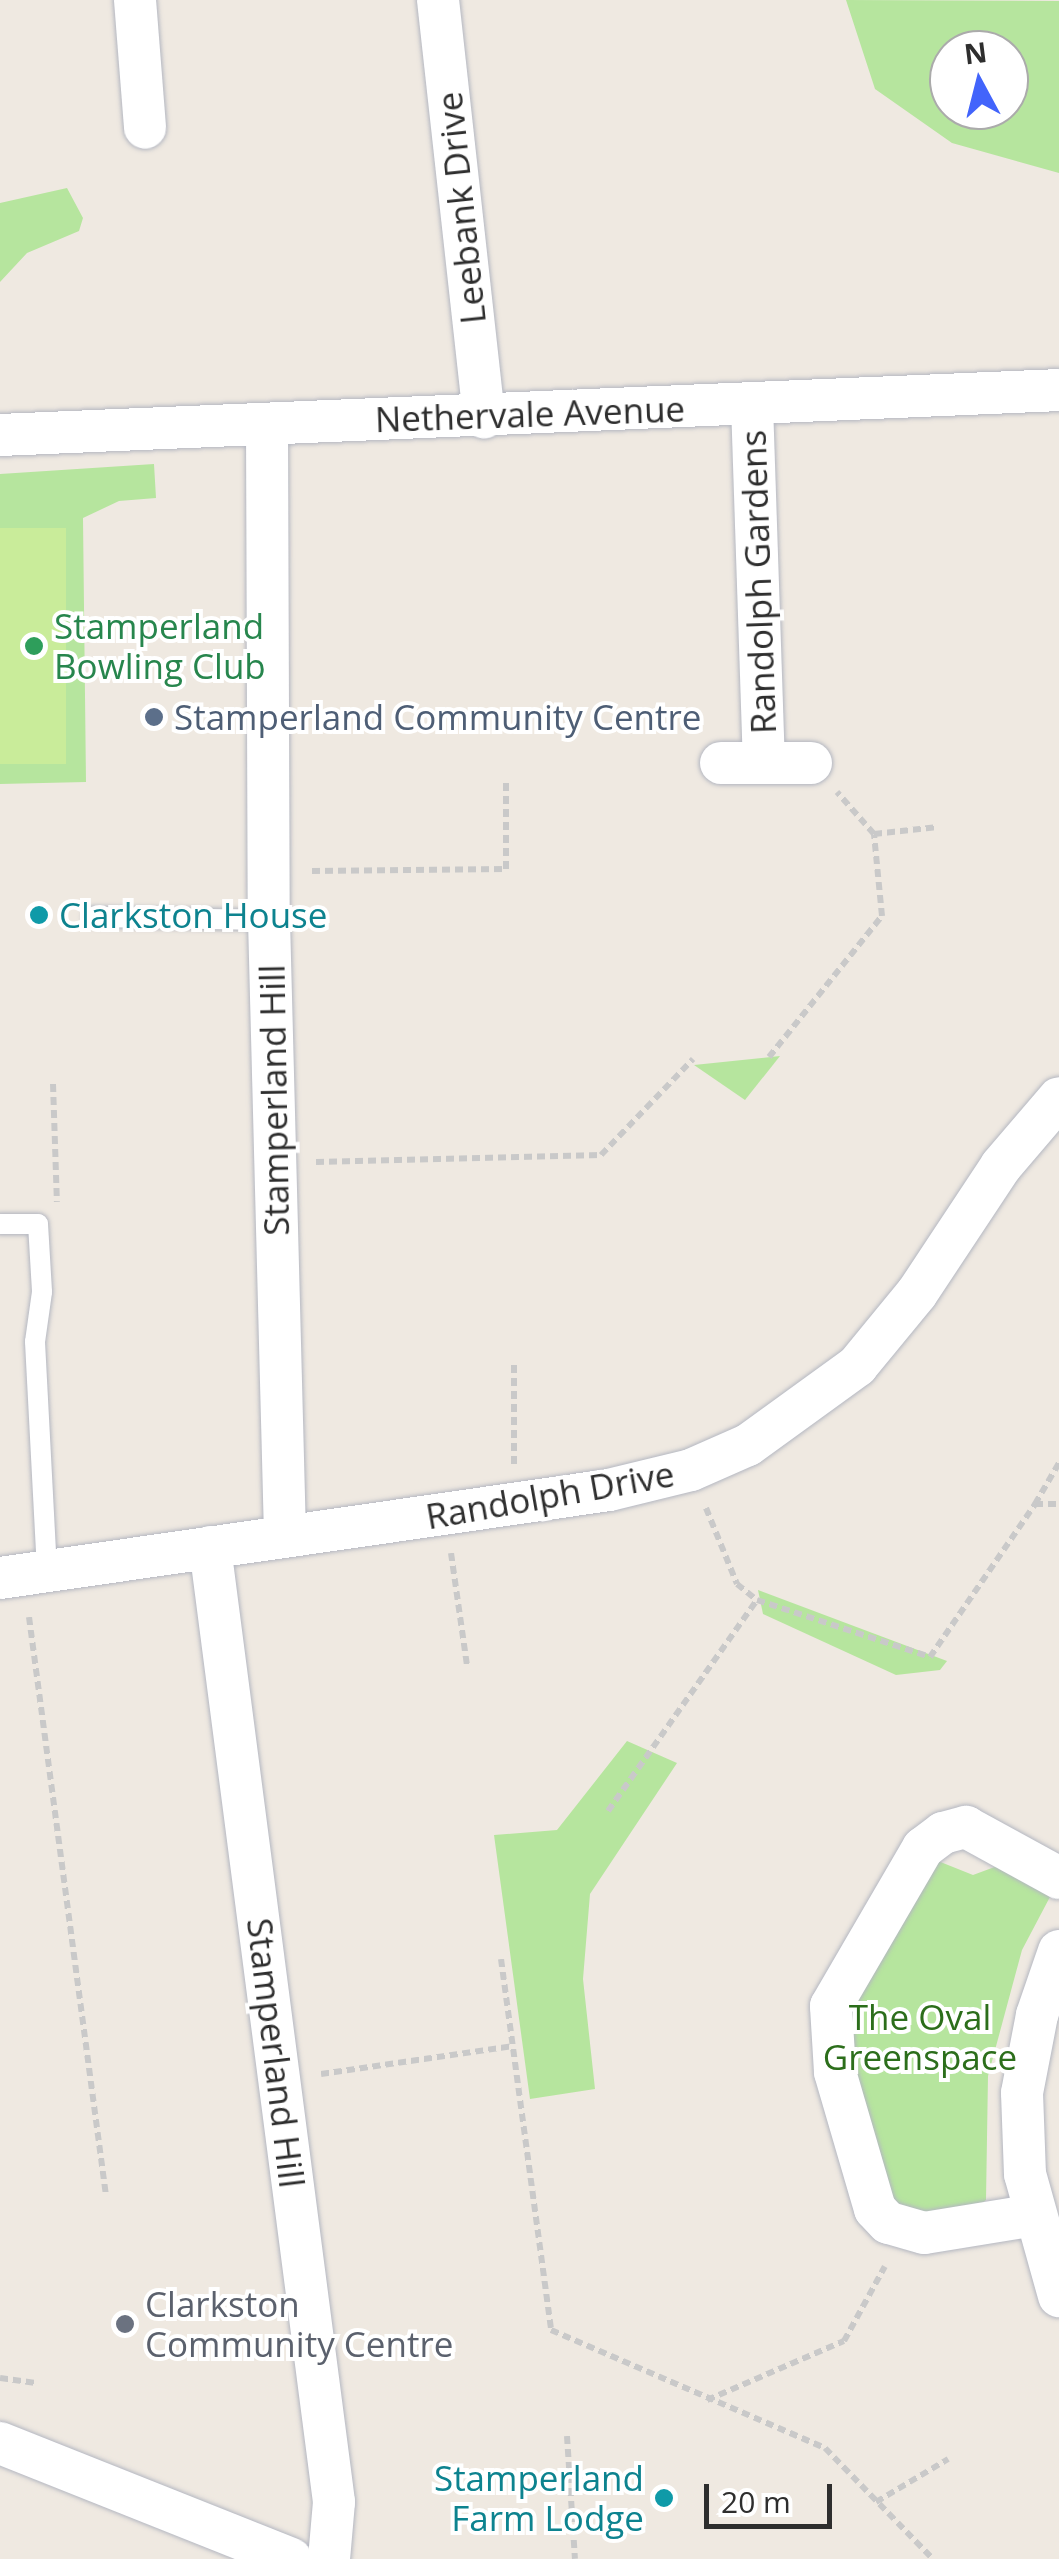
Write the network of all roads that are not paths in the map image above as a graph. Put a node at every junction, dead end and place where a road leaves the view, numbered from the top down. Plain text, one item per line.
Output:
1 (135, 0) edge
2 (438, 0) edge
3 (144, 128) dead end
4 (1059, 390) edge
5 (752, 404) junction
6 (484, 417) junction
7 (266, 425) junction
8 (0, 435) edge
9 (764, 760) junction
10 (721, 762) dead end
11 (811, 763) road end
12 (93, 918) dead end
13 (270, 920) junction
14 (1059, 1098) edge
15 (0, 1224) edge
16 (284, 1536) junction
17 (210, 1546) junction
18 (24, 1575) edge
19 (1059, 1878) edge
20 (1059, 1951) edge
21 (1034, 2216) junction
22 (1059, 2296) edge
23 (0, 2442) edge
24 (273, 2556) edge
25 (329, 2559) edge

1 - 3 street
2 - 6 street, Leebank Drive
4 - 5 street, Nethervale Avenue
5 - 6 street, Nethervale Avenue
5 - 9 street, Randolph Gardens
6 - 7 street, Nethervale Avenue
7 - 8 street, Nethervale Avenue
7 - 13 street, Stamperland Hill
9 - 10 street, Randolph Gardens
9 - 11 street, Randolph Gardens
12 - 13 lane
13 - 16 street, Stamperland Hill
14 - 16 street, Randolph Drive
15 - 18 lane
16 - 17 street, Randolph Drive
17 - 18 street, Randolph Drive
17 - 25 street, Stamperland Hill
19 - 21 street
20 - 21 street
21 - 22 street
23 - 24 street

